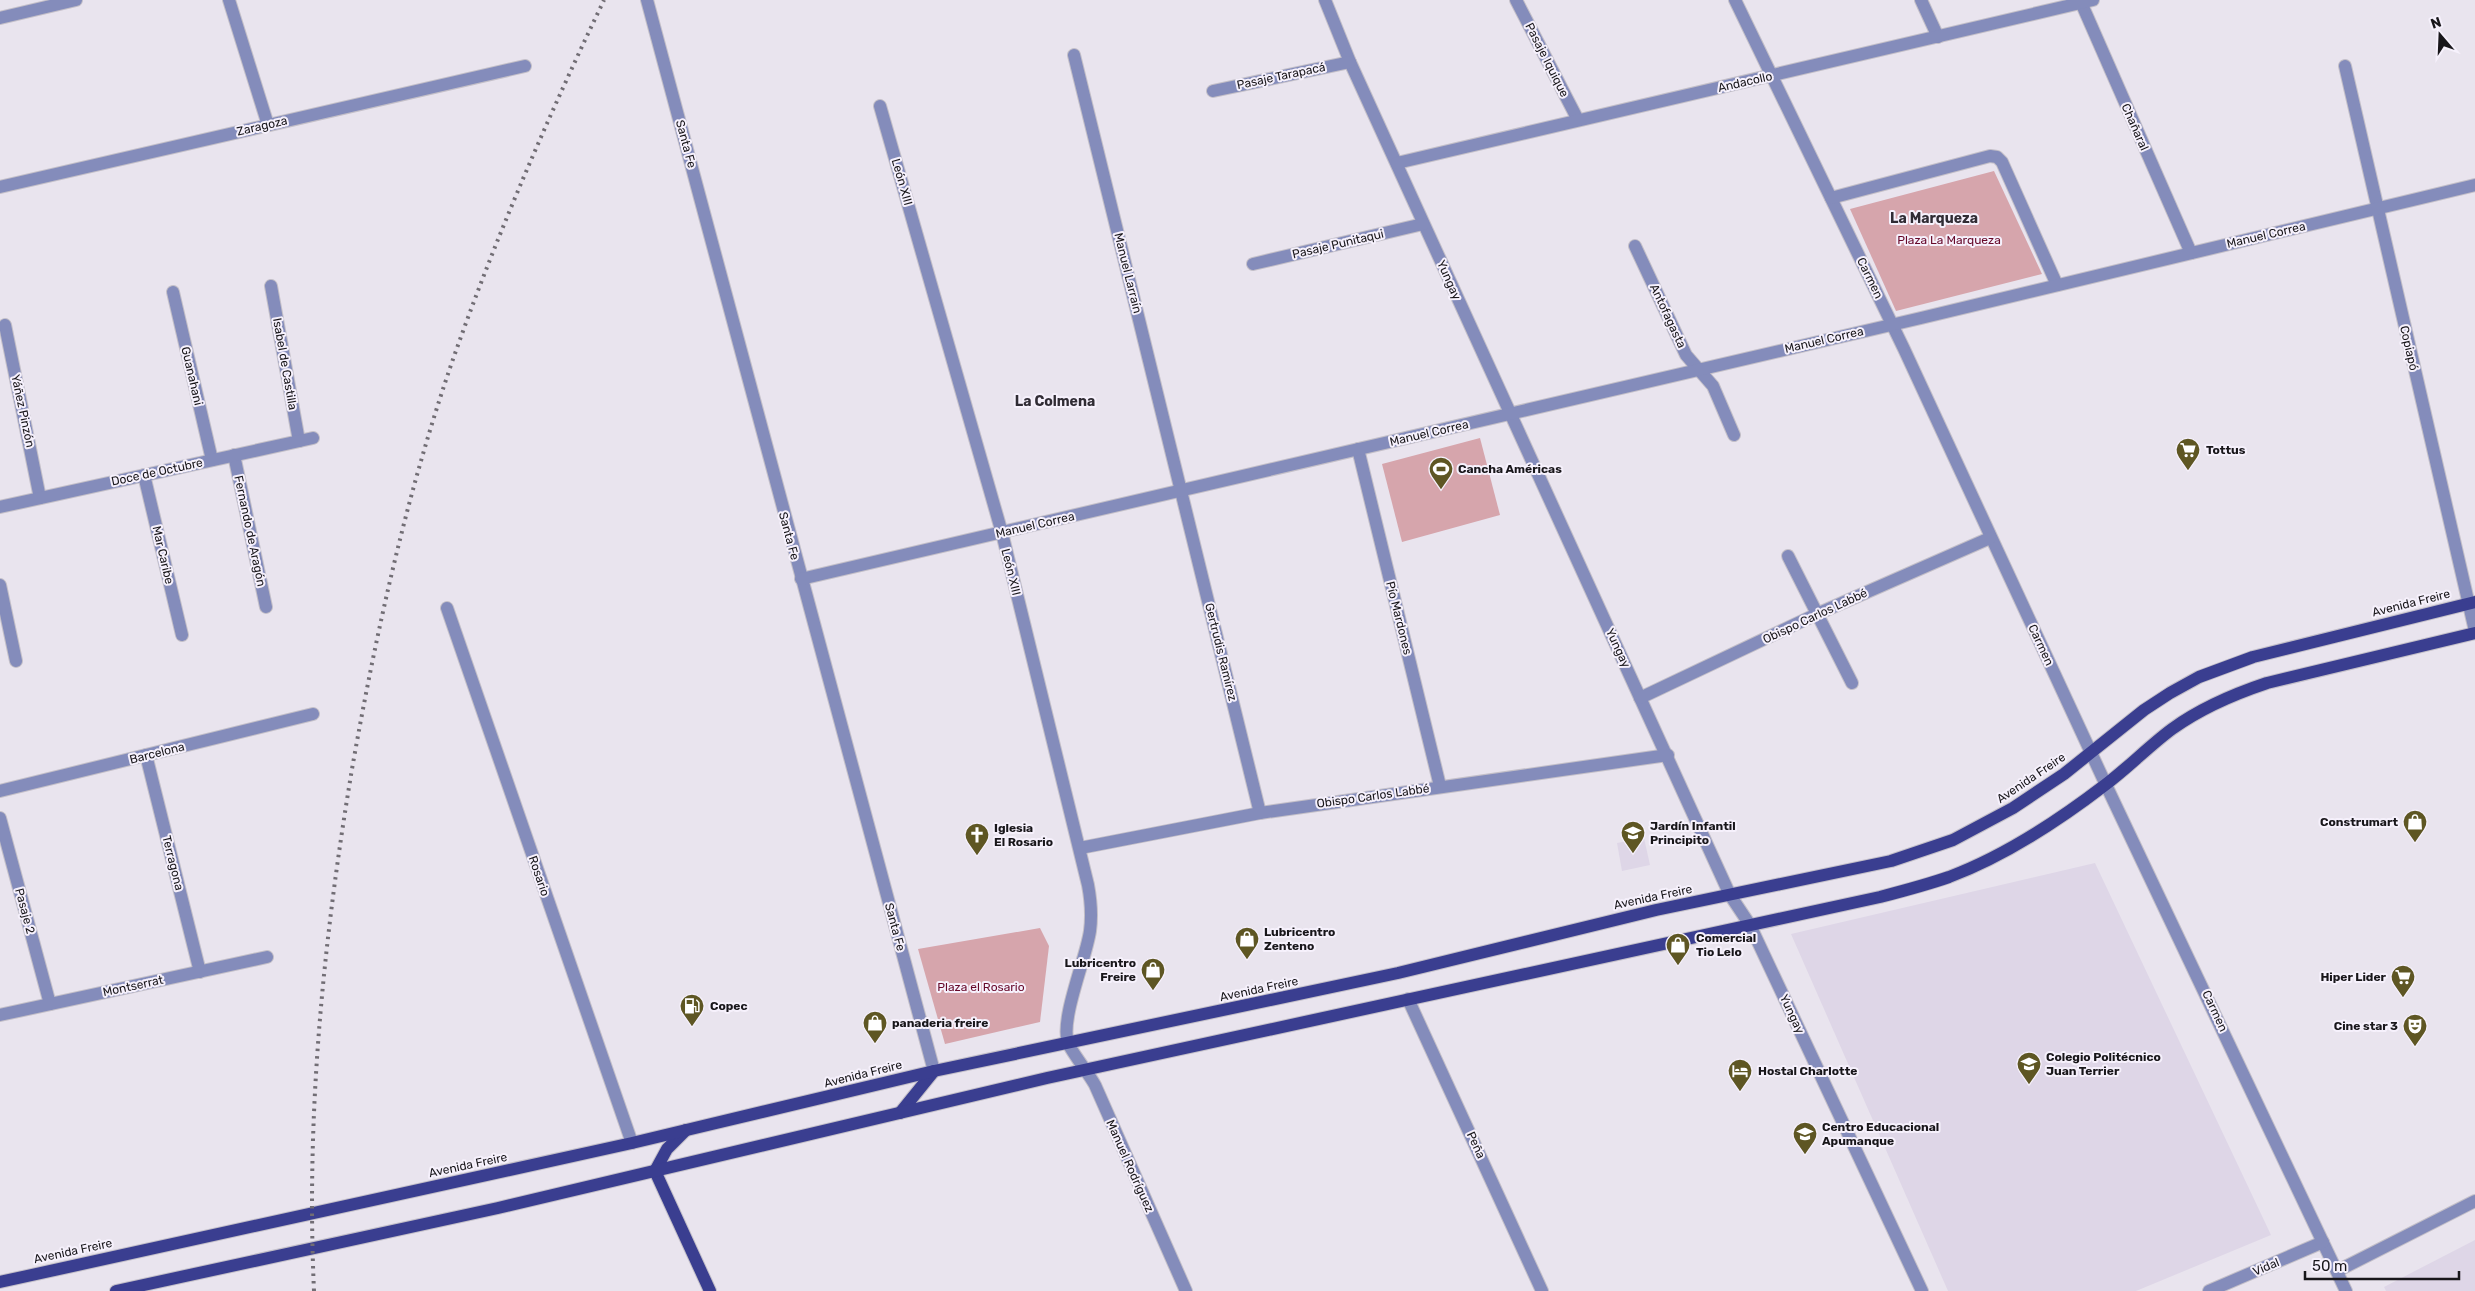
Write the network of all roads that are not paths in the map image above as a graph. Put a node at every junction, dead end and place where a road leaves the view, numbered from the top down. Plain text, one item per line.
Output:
1 (76, 0) edge
2 (229, 0) edge
3 (647, 0) edge
4 (1325, 0) edge
5 (1516, 0) edge
6 (1735, 0) edge
7 (1921, 0) edge
8 (2085, 1) edge
9 (0, 18) edge
10 (1938, 37) junction
11 (1074, 55) dead end
12 (1350, 62) junction
13 (525, 66) dead end
14 (2345, 66) dead end
15 (1771, 76) junction
16 (1213, 91) dead end
17 (880, 106) dead end
18 (1578, 120) junction
19 (268, 125) junction
20 (1397, 163) junction
21 (2475, 185) edge
22 (0, 187) edge
23 (1831, 198) junction
24 (2377, 209) junction
25 (1423, 224) junction
26 (1635, 246) dead end
27 (2191, 253) junction
28 (1253, 264) dead end
29 (2057, 285) junction
30 (271, 286) dead end
31 (173, 292) dead end
32 (1892, 324) junction
33 (5, 325) dead end
34 (1700, 369) junction
35 (1510, 414) junction
36 (1734, 435) dead end
37 (313, 438) dead end
38 (299, 441) junction
39 (1358, 449) junction
40 (234, 455) junction
41 (212, 460) junction
42 (144, 475) junction
43 (1182, 491) junction
44 (40, 498) junction
45 (0, 507) edge
46 (1002, 533) junction
47 (1990, 538) junction
48 (1788, 556) dead end
49 (801, 579) junction
50 (0, 585) edge
51 (2472, 602) edge
52 (266, 606) dead end
53 (447, 608) dead end
54 (1817, 614) junction
55 (2475, 632) edge
56 (182, 635) dead end
57 (16, 661) dead end
58 (1852, 683) dead end
59 (1640, 698) junction
60 (313, 714) dead end
61 (2091, 752) junction
62 (146, 755) junction
63 (1668, 755) junction
64 (2106, 785) junction
65 (1440, 786) junction
66 (0, 791) edge
67 (1260, 813) junction
68 (0, 818) edge
69 (1080, 848) junction
70 (1730, 895) junction
71 (1750, 925) junction
72 (267, 957) dead end
73 (200, 972) junction
74 (1408, 999) junction
75 (50, 1004) junction
76 (0, 1015) edge
77 (1068, 1043) junction
78 (1087, 1069) junction
79 (934, 1071) junction
80 (900, 1113) junction
81 (688, 1128) junction
82 (632, 1143) junction
83 (655, 1172) junction
84 (2475, 1201) edge
85 (2323, 1242) junction
86 (2336, 1271) junction
87 (0, 1282) edge
88 (116, 1291) edge
89 (710, 1291) edge
90 (1186, 1291) edge
91 (1542, 1291) edge
92 (1922, 1291) edge
93 (2209, 1291) edge
94 (2346, 1291) edge

1 - 9 street
2 - 19 street
3 - 49 street, Santa Fe
4 - 12 street, Yungay
5 - 18 street, Pasaje Iquique
6 - 15 street, Carmen
7 - 10 street
8 - 10 street, Andacollo
8 - 27 street, Chañaral
10 - 15 street, Andacollo
11 - 43 street, Manuel Larraín
12 - 16 street, Pasaje Tarapacá
12 - 20 street, Yungay
13 - 19 street, Zaragoza
14 - 24 street, Copiapó
15 - 18 street, Andacollo
15 - 23 street, Carmen
17 - 46 street, León XIII
18 - 20 street, Andacollo
19 - 22 street, Zaragoza
20 - 25 street, Yungay
21 - 24 street, Manuel Correa
23 - 29 street
23 - 32 street, Carmen
24 - 27 street, Manuel Correa
24 - 51 street, Copiapó
25 - 28 street, Pasaje Punitaqui
25 - 35 street, Yungay
26 - 34 street, Antofagasta
27 - 29 street, Manuel Correa
29 - 32 street, Manuel Correa
30 - 38 street, Isabel de Castilla
31 - 41 street, Guanahani
32 - 34 street, Manuel Correa
32 - 47 street, Carmen
33 - 44 street, Yáñez Pinzón
34 - 35 street, Manuel Correa
34 - 36 street, Antofagasta
35 - 39 street, Manuel Correa
35 - 59 street, Yungay
37 - 38 street, Doce de Octubre
38 - 40 street, Doce de Octubre
39 - 43 street, Manuel Correa
39 - 65 street, Pío Mardones
40 - 41 street, Doce de Octubre
40 - 52 street, Fernando de Aragón
41 - 42 street, Doce de Octubre
42 - 44 street, Doce de Octubre
42 - 56 street, Mar Caribe
43 - 46 street, Manuel Correa
43 - 67 street, Gertrudis Ramírez
44 - 45 street, Doce de Octubre
46 - 49 street, Manuel Correa
46 - 69 street, León XIII
47 - 54 street, Obispo Carlos Labbé
47 - 61 street, Carmen
48 - 54 street
49 - 79 street, Santa Fe
50 - 57 street
51 - 55 street, Copiapó
51 - 61 main road, Avenida Freire
53 - 82 street, Rosario
54 - 58 street
54 - 59 street, Obispo Carlos Labbé
55 - 64 main road
59 - 63 street, Yungay
60 - 62 street, Barcelona
61 - 64 street, Carmen
61 - 70 main road, Avenida Freire
62 - 66 street, Barcelona
62 - 73 street, Terragona
63 - 65 street, Obispo Carlos Labbé
63 - 70 street, Yungay
64 - 71 main road
64 - 85 street, Carmen
65 - 67 street, Obispo Carlos Labbé
67 - 69 street, Obispo Carlos Labbé
68 - 75 street, Pasaje 2
69 - 77 street, León XIII
70 - 71 street, Yungay
70 - 77 main road, Avenida Freire
71 - 74 main road
71 - 92 street, Yungay
72 - 73 street, Montserrat
73 - 75 street, Montserrat
74 - 78 main road
74 - 91 street, Peña
75 - 76 street, Montserrat
77 - 78 street, Manuel Rodríguez
77 - 79 main road, Avenida Freire
78 - 80 main road
78 - 90 street, Manuel Rodríguez
79 - 80 main road
79 - 81 main road, Avenida Freire
80 - 83 main road
81 - 82 main road, Avenida Freire
81 - 83 main road
82 - 87 main road, Avenida Freire
83 - 88 main road
83 - 89 main road
84 - 86 street
85 - 86 street, Carmen
85 - 93 street, Vidal
86 - 94 street, Carmen

